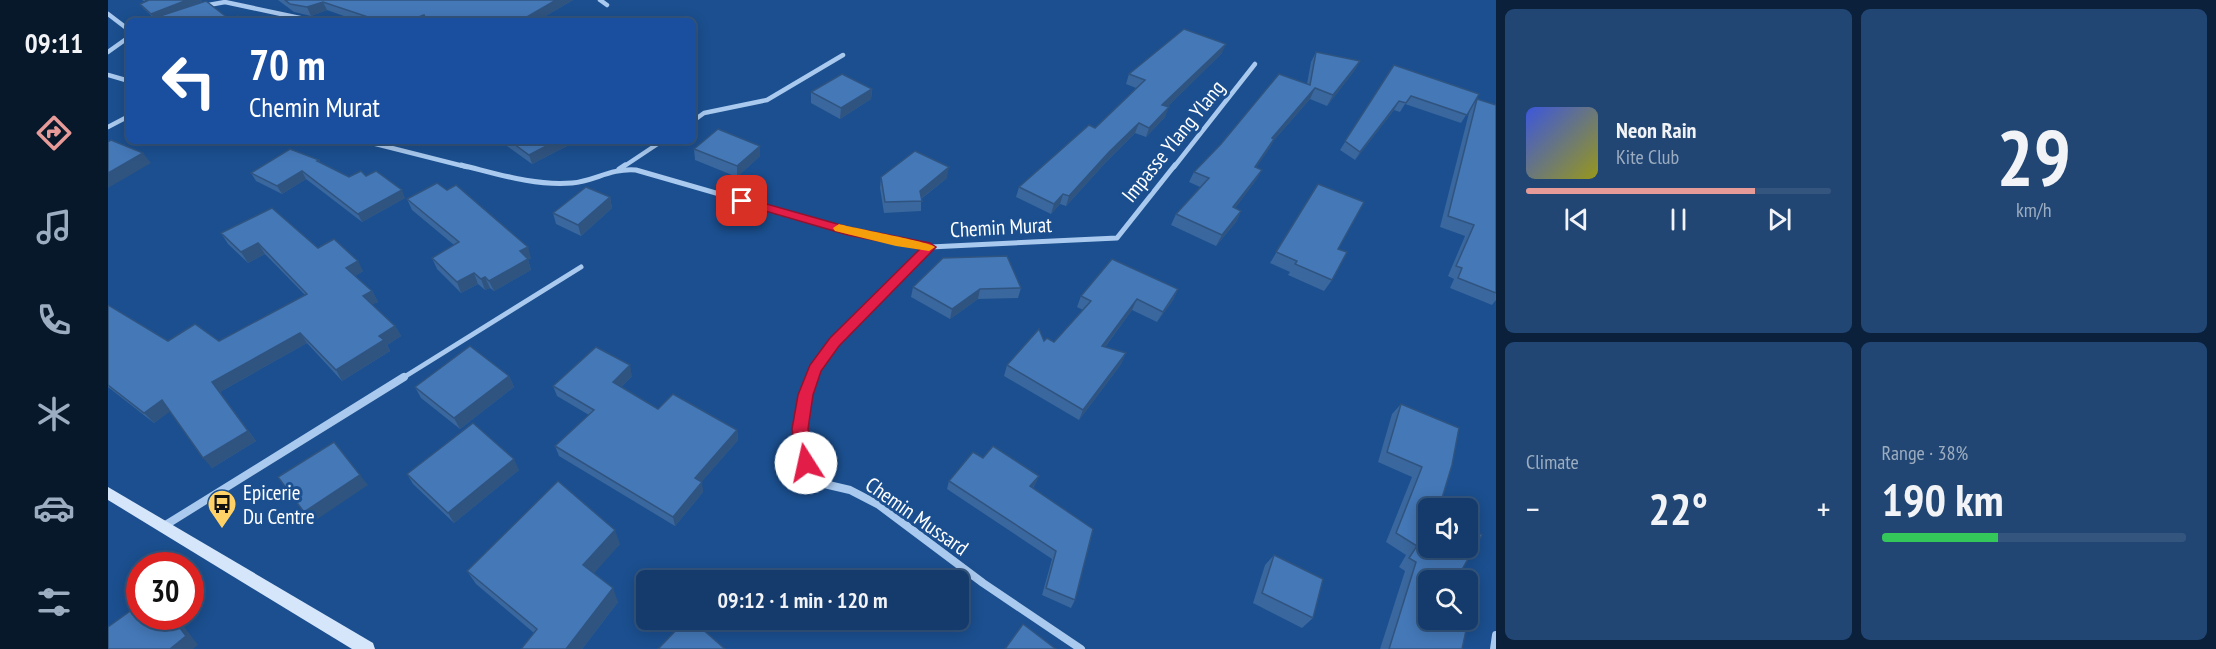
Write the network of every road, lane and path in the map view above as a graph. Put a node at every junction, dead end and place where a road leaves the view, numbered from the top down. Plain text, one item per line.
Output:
1 (600, 0) edge
2 (607, 5) dead end
3 (198, 8) edge
4 (108, 14) edge
5 (300, 18) edge
6 (126, 28) edge
7 (126, 39) edge
8 (108, 52) edge
9 (843, 55) dead end
10 (1255, 64) dead end
11 (108, 75) edge
12 (126, 80) edge
13 (126, 118) edge
14 (696, 119) edge
15 (108, 127) edge
16 (376, 144) edge
17 (657, 144) edge
18 (619, 169) junction
19 (1117, 238) joint
20 (930, 247) junction
21 (581, 267) dead end
22 (108, 492) edge
23 (164, 527) junction
24 (1496, 635) edge
25 (367, 649) edge
26 (1081, 649) edge
27 (1494, 649) edge

1 - 2 street
3 - 5 street
4 - 6 street
7 - 8 street
9 - 14 street
10 - 19 street, Impasse Ylang Ylang
11 - 12 street
13 - 15 street
16 - 18 street, Chemin Murat
17 - 18 street
18 - 20 street, Chemin Murat
19 - 20 street, Chemin Murat
20 - 26 street, Chemin Mussard
21 - 23 street
22 - 23 street
23 - 25 street
24 - 27 street

